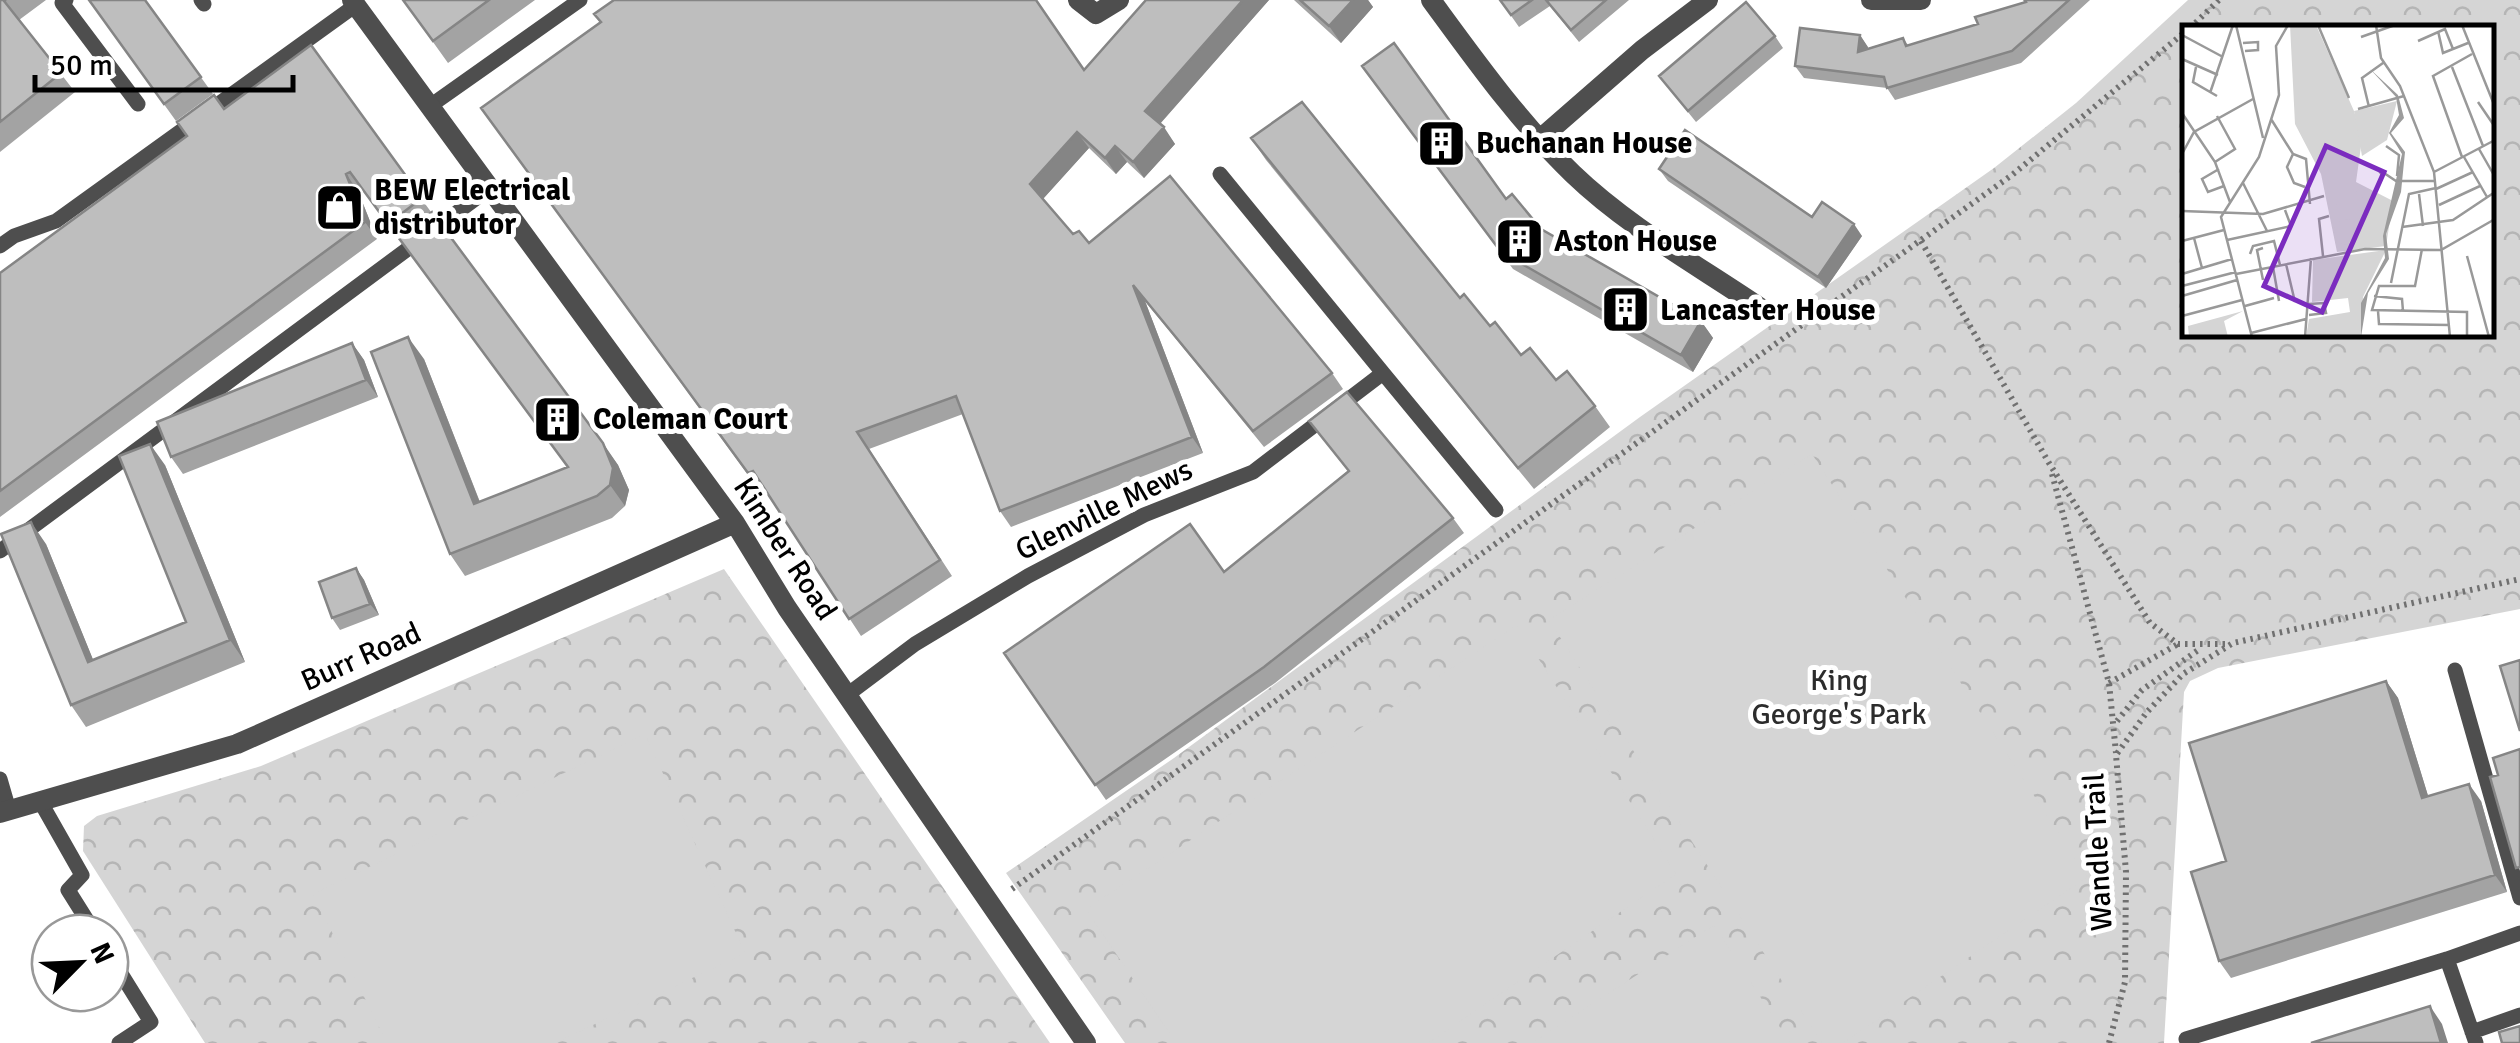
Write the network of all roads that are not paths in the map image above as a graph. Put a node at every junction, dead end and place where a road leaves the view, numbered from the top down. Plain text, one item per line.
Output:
1 (66, 0) edge
2 (580, 0) edge
3 (1078, 0) edge
4 (1119, 0) edge
5 (1430, 0) edge
6 (1708, 0) edge
7 (1871, 0) edge
8 (1921, 0) edge
9 (354, 2) edge
10 (138, 104) dead end
11 (430, 106) junction
12 (1540, 139) junction
13 (1220, 174) dead end
14 (490, 188) junction
15 (0, 246) edge
16 (1762, 309) dead end
17 (1384, 373) junction
18 (1496, 510) dead end
19 (735, 523) junction
20 (0, 551) edge
21 (2455, 670) dead end
22 (847, 695) junction
23 (0, 779) edge
24 (40, 801) junction
25 (5, 811) edge
26 (2520, 898) edge
27 (82, 913) edge
28 (2520, 933) edge
29 (2447, 959) junction
30 (130, 987) edge
31 (2520, 1015) edge
32 (2186, 1038) dead end
33 (2474, 1038) edge
34 (119, 1043) edge
35 (1086, 1043) edge

1 - 10 lane
2 - 11 lane
3 - 4 street
5 - 12 street
6 - 12 street
7 - 8 street
9 - 11 street, Kimber Road
9 - 15 lane
11 - 14 street, Kimber Road
12 - 16 street
13 - 17 lane
14 - 19 street, Kimber Road
14 - 20 lane
17 - 18 lane
17 - 22 lane, Glenville Mews
19 - 22 street, Kimber Road
19 - 24 street, Burr Road
21 - 26 lane
22 - 35 street, Kimber Road
23 - 25 lane
24 - 25 street, Burr Road
24 - 27 lane
28 - 29 lane
29 - 32 lane
29 - 33 lane
30 - 34 lane
31 - 33 lane

